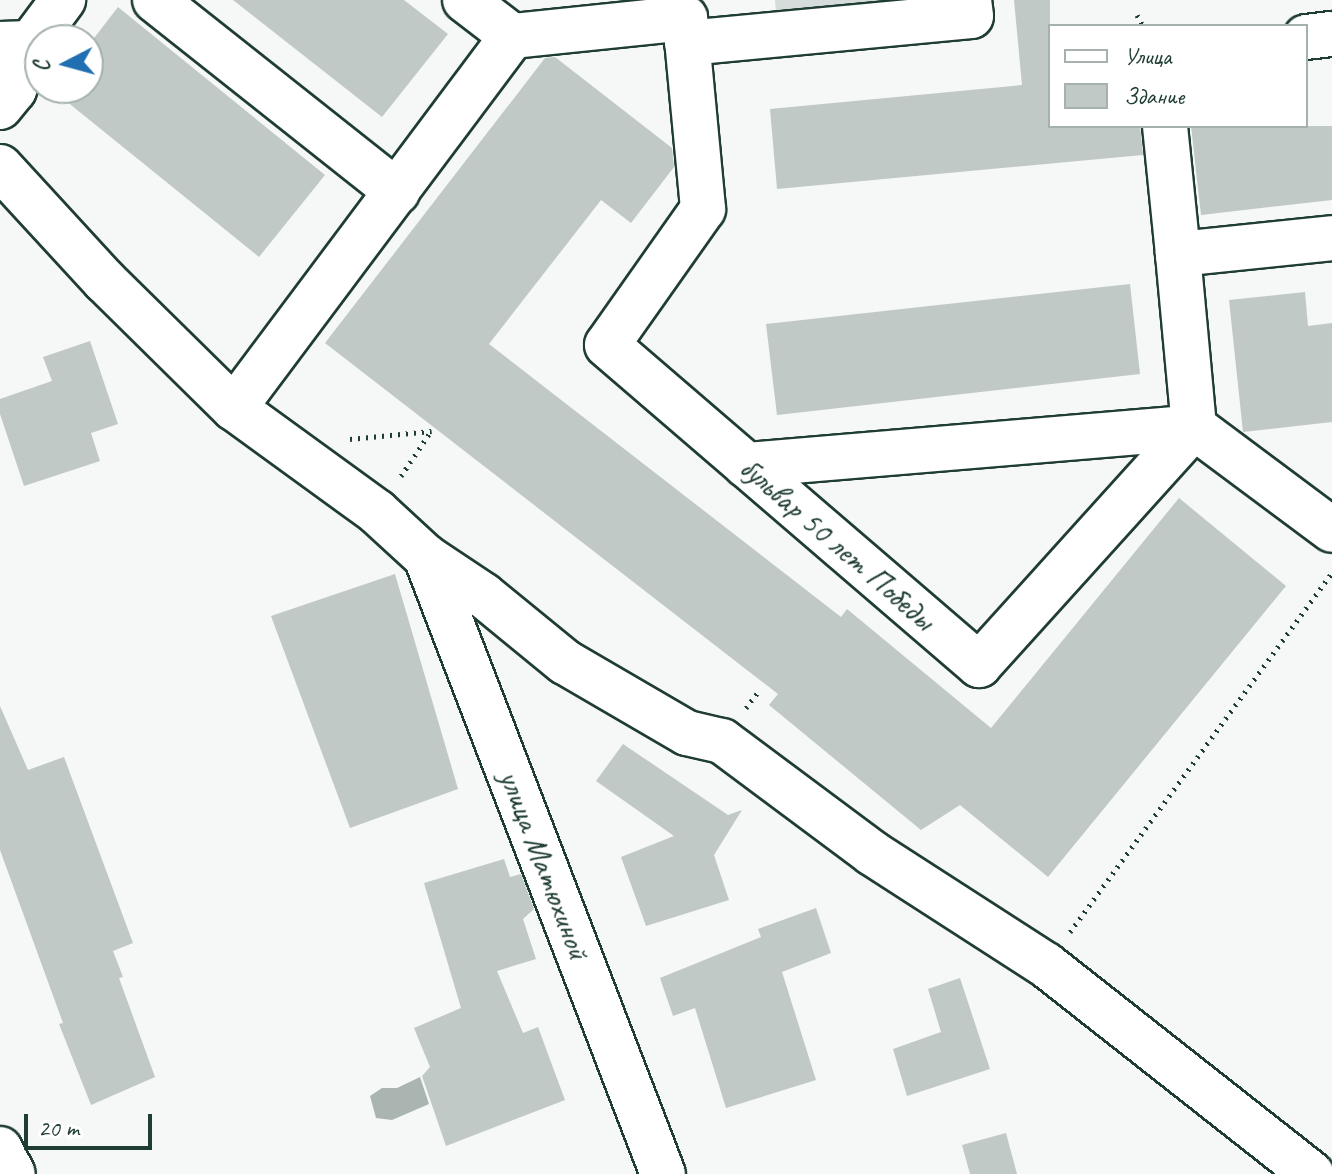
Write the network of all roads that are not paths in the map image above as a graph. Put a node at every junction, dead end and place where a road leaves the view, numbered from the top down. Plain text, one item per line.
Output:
1 (63, 0) edge
2 (155, 0) edge
3 (465, 0) edge
4 (969, 0) edge
5 (685, 20) edge
6 (1332, 34) edge
7 (512, 36) junction
8 (1308, 37) edge
9 (16, 44) edge
10 (0, 107) edge
11 (1165, 128) edge
12 (0, 167) edge
13 (397, 192) junction
14 (1332, 238) edge
15 (1178, 254) junction
16 (234, 408) junction
17 (1194, 427) junction
18 (746, 465) junction
19 (1332, 530) edge
20 (426, 557) junction
21 (0, 1149) edge
22 (13, 1174) edge
23 (663, 1174) edge
24 (1312, 1174) edge

1 - 9 street
2 - 13 street
3 - 7 street
4 - 5 street
5 - 7 street
5 - 18 street, бульвар 50 лет Победы
6 - 8 street
7 - 13 street
9 - 10 street
11 - 15 street
12 - 16 street
13 - 16 street
14 - 15 street
15 - 17 street
16 - 20 street
17 - 18 street
17 - 18 street, бульвар 50 лет Победы
17 - 19 street
20 - 23 street, улица Матюхиной
20 - 24 street
21 - 22 street

